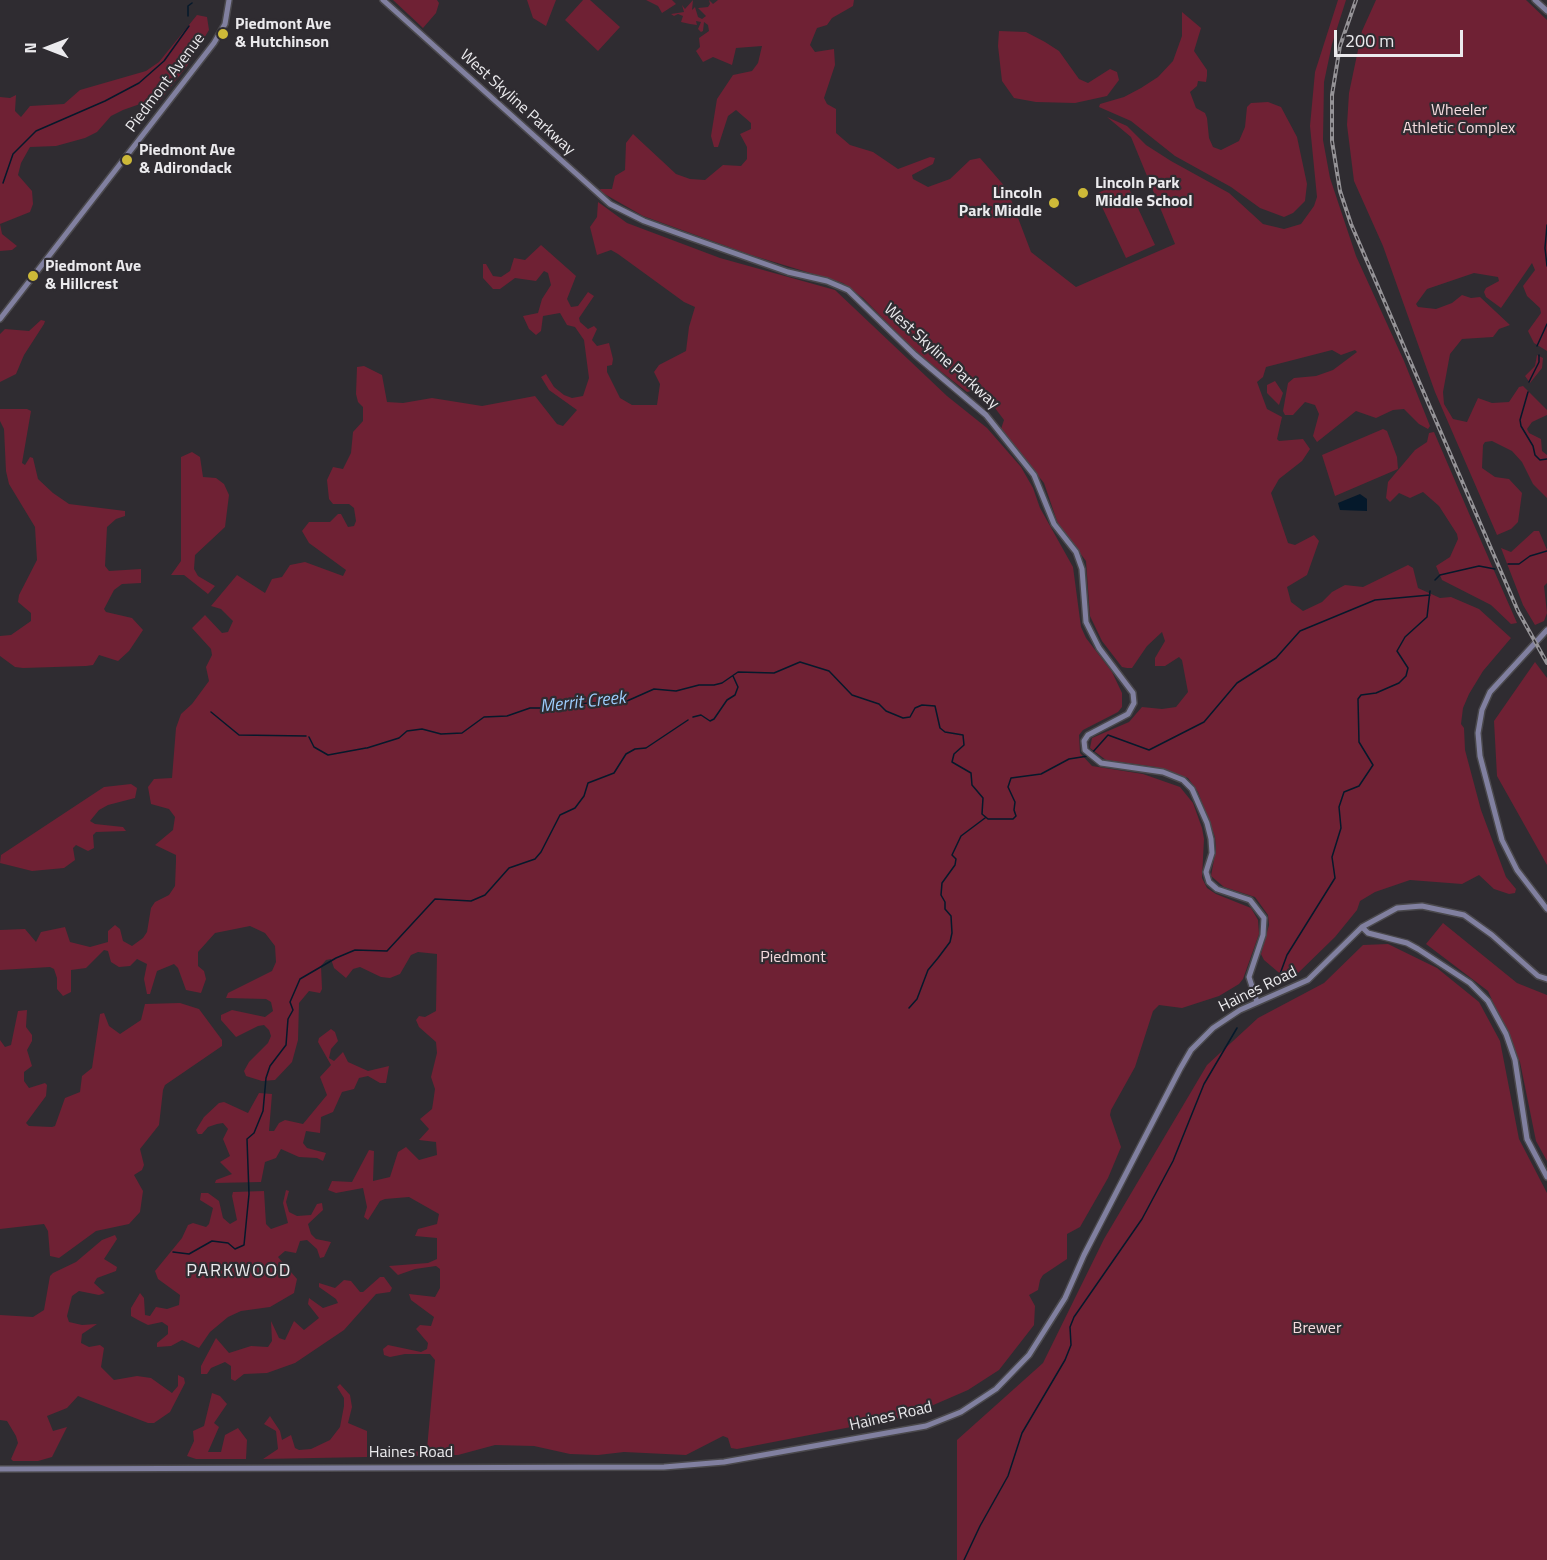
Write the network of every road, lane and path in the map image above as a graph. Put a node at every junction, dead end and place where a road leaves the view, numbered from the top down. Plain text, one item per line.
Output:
1 (229, 0) edge
2 (383, 0) edge
3 (1535, 0) edge
4 (1547, 11) edge
5 (0, 319) edge
6 (1547, 630) edge
7 (1547, 909) edge
8 (1362, 927) junction
9 (1547, 980) edge
10 (1257, 1002) junction
11 (1547, 1177) edge
12 (0, 1469) edge

1 - 5 main road, Piedmont Avenue
2 - 10 main road, West Skyline Parkway
3 - 4 main road
6 - 7 main road
8 - 9 main road, Haines Road
8 - 10 main road, Haines Road
8 - 11 main road
10 - 12 main road, Haines Road

